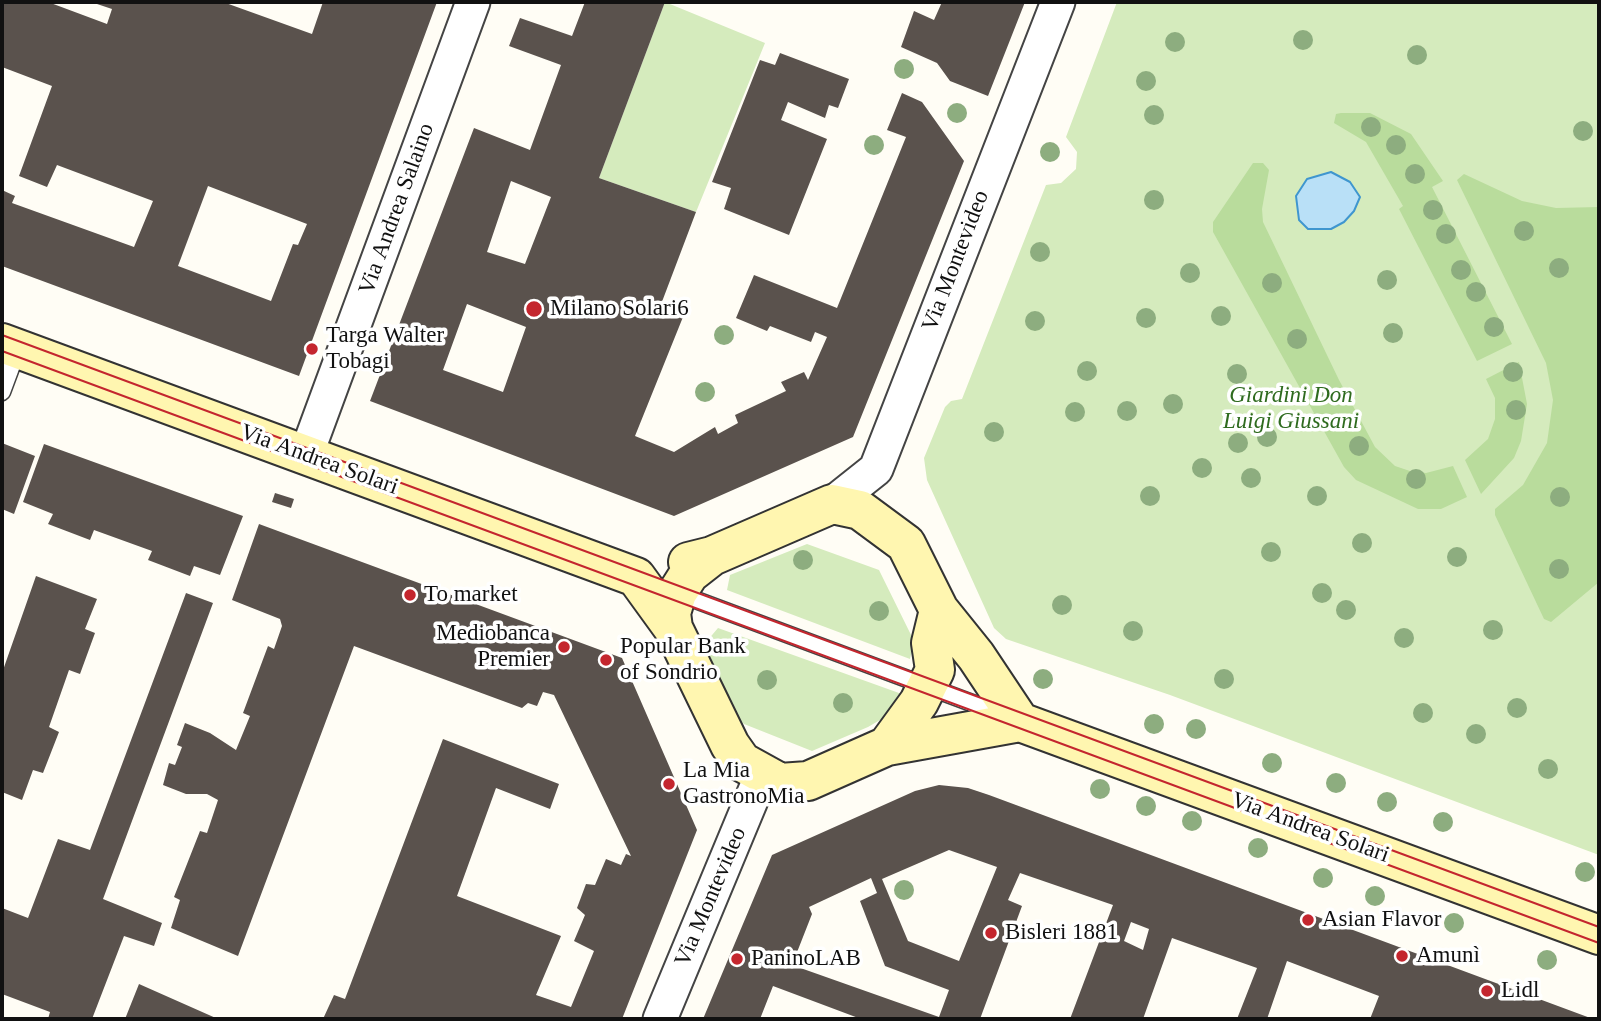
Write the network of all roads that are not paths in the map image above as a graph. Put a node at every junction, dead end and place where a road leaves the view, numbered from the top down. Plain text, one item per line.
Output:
1 (473, 2) edge
2 (1058, 2) edge
3 (10, 346) edge
4 (2, 392) edge
5 (306, 455) junction
6 (832, 504) junction
7 (712, 556) junction
8 (636, 578) junction
9 (675, 610) junction
10 (939, 610) junction
11 (928, 686) junction
12 (1020, 722) junction
13 (887, 746) junction
14 (762, 774) junction
15 (1599, 935) edge
16 (660, 1019) edge

1 - 5 street, Via Andrea Salaino
2 - 6 street, Via Montevideo
3 - 4 lane
3 - 5 street, Via Andrea Solari
5 - 8 street, Via Andrea Solari
6 - 7 street
6 - 10 street
7 - 8 street
7 - 9 street
8 - 9 street
9 - 11 lane, Via Andrea Solari
9 - 14 street
10 - 11 street
10 - 12 street
11 - 12 lane, Via Andrea Solari
11 - 13 street
12 - 13 street
12 - 15 street, Via Andrea Solari
13 - 14 street
14 - 16 street, Via Montevideo

